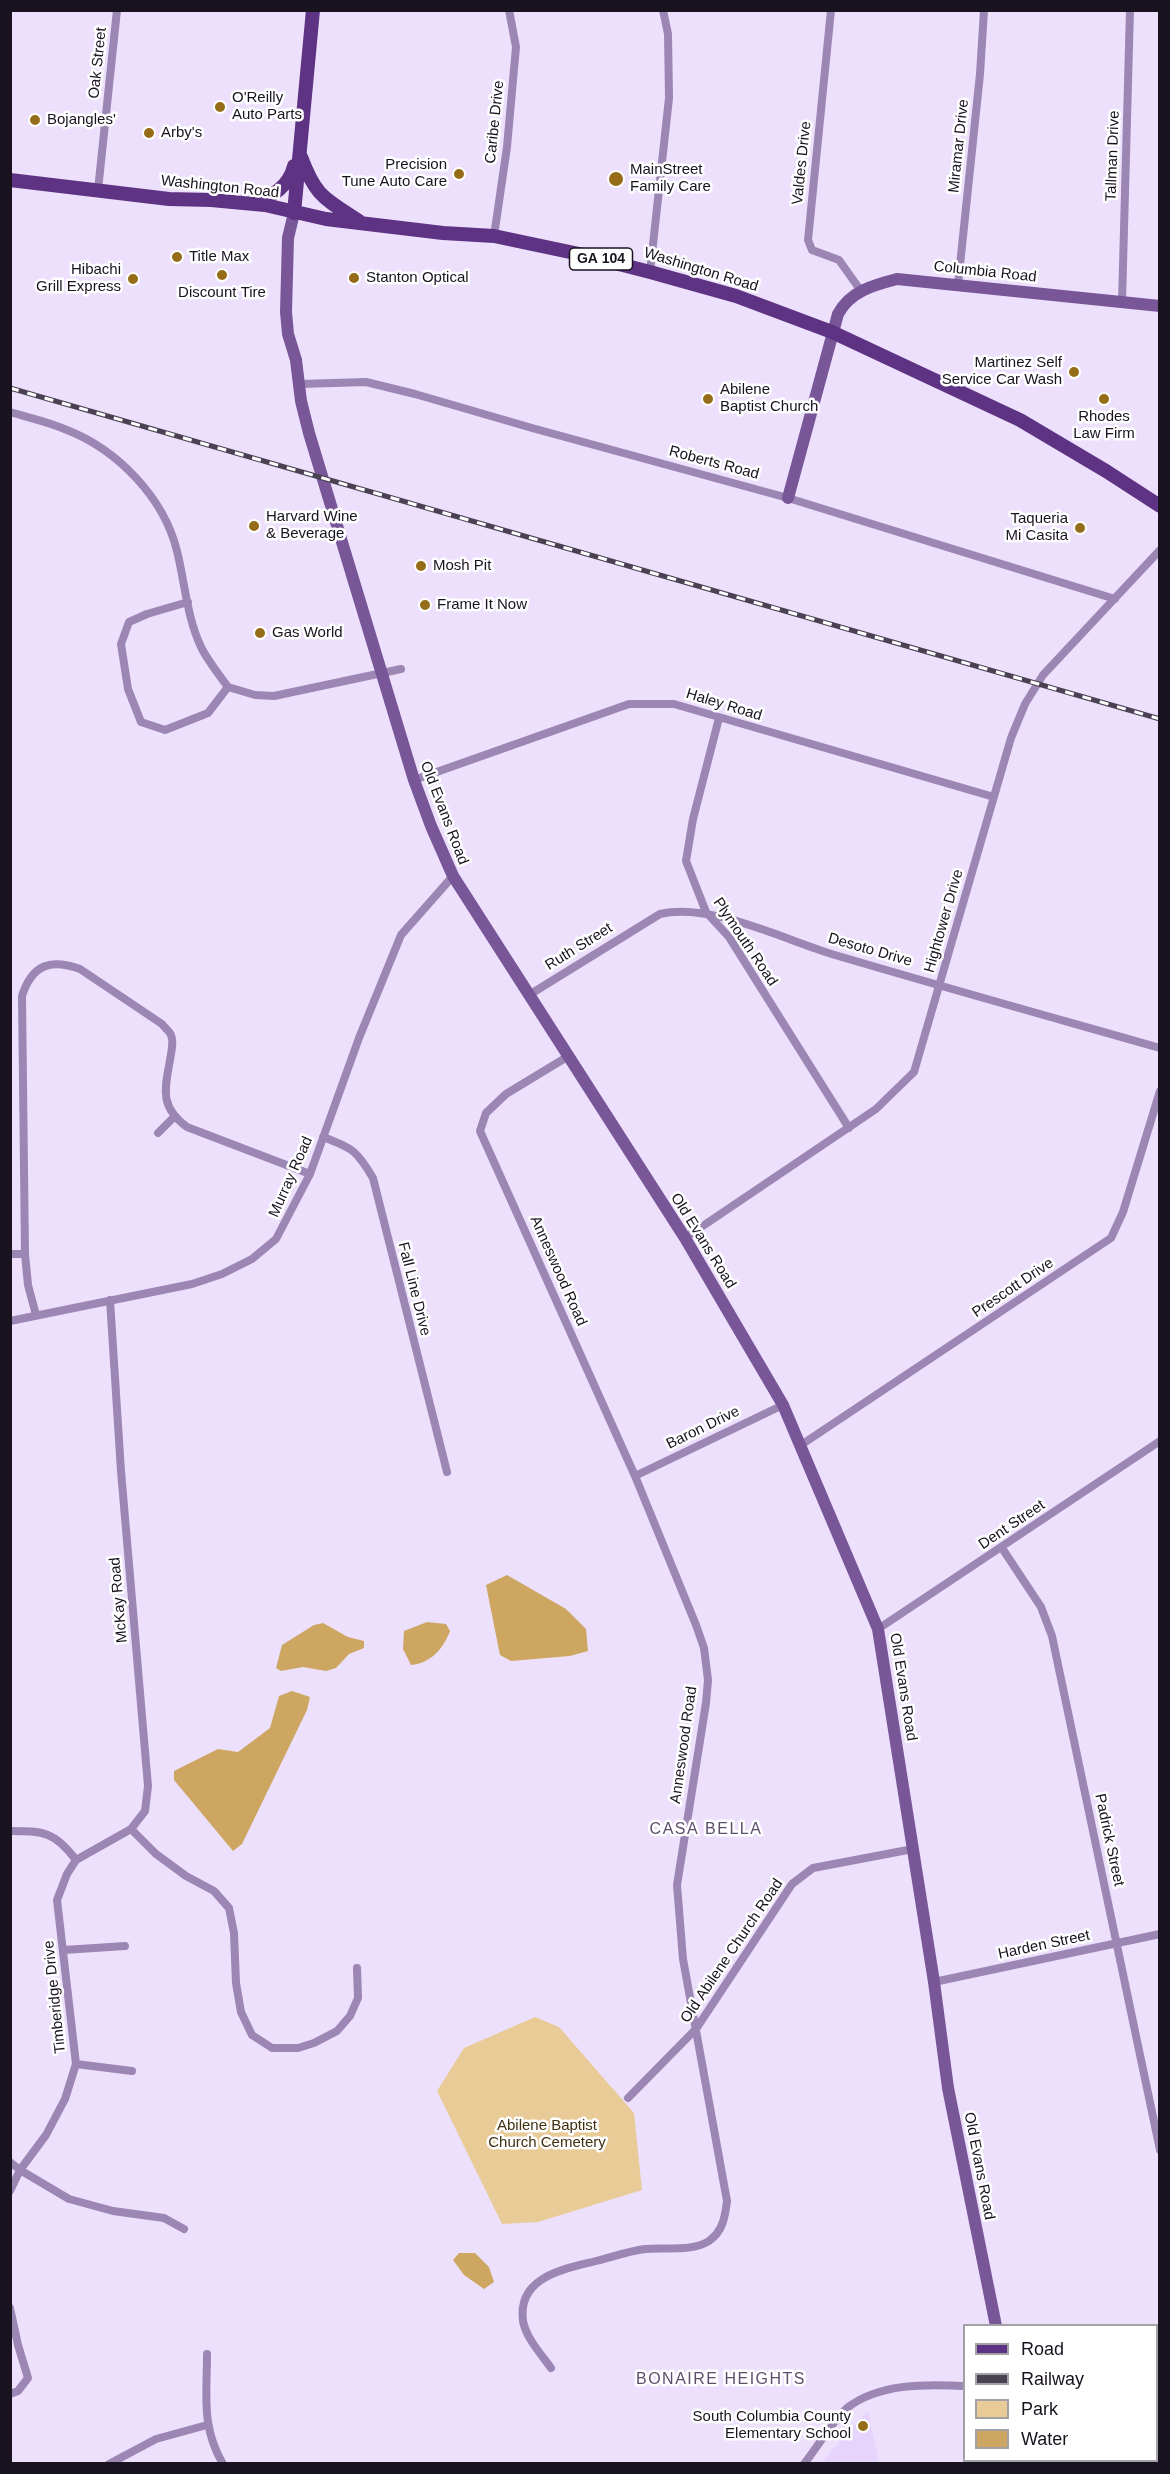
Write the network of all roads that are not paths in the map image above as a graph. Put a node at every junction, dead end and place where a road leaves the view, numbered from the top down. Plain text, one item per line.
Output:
1 (117, 10) edge
2 (313, 10) edge
3 (509, 10) edge
4 (663, 10) edge
5 (831, 10) edge
6 (984, 10) edge
7 (1130, 10) edge
8 (299, 150) junction
9 (10, 180) edge
10 (98, 190) junction
11 (252, 204) junction
12 (294, 213) junction
13 (362, 223) junction
14 (494, 237) junction
15 (650, 272) junction
16 (958, 284) junction
17 (861, 291) junction
18 (1122, 302) junction
19 (1160, 306) edge
20 (832, 332) junction
21 (300, 384) junction
22 (10, 412) edge
23 (788, 498) junction
24 (1160, 506) edge
25 (1160, 550) edge
26 (1115, 599) junction
27 (188, 602) junction
28 (401, 669) dead end
29 (381, 673) junction
30 (228, 687) junction
31 (719, 718) junction
32 (414, 780) junction
33 (994, 797) junction
34 (453, 876) junction
35 (706, 912) junction
36 (644, 924) joint
37 (940, 984) junction
38 (529, 995) junction
39 (1160, 1048) edge
40 (567, 1057) junction
41 (1160, 1091) edge
42 (174, 1117) junction
43 (849, 1128) junction
44 (158, 1133) dead end
45 (323, 1137) junction
46 (310, 1174) junction
47 (685, 1238) junction
48 (10, 1254) edge
49 (25, 1254) junction
50 (110, 1300) junction
51 (36, 1315) junction
52 (10, 1321) edge
53 (783, 1405) junction
54 (1160, 1441) edge
55 (801, 1445) junction
56 (447, 1472) dead end
57 (635, 1476) junction
58 (1002, 1548) junction
59 (878, 1629) junction
60 (131, 1829) junction
61 (10, 1831) edge
62 (913, 1849) junction
63 (76, 1860) junction
64 (1160, 1934) edge
65 (1118, 1943) junction
66 (125, 1946) dead end
67 (64, 1950) junction
68 (357, 1968) dead end
69 (934, 1983) junction
70 (696, 2029) junction
71 (76, 2064) junction
72 (132, 2071) dead end
73 (628, 2098) dead end
74 (1160, 2150) edge
75 (10, 2162) edge
76 (20, 2170) junction
77 (10, 2191) edge
78 (184, 2229) dead end
79 (10, 2308) edge
80 (996, 2324) edge
81 (207, 2354) dead end
82 (551, 2368) dead end
83 (963, 2386) edge
84 (10, 2394) edge
85 (207, 2425) junction
86 (109, 2463) edge
87 (223, 2463) edge
88 (804, 2463) edge

1 - 10 street, Oak Street
2 - 8 main road
3 - 14 street, Caribe Drive
4 - 15 street
5 - 17 street, Valdes Drive
6 - 16 street, Miramar Drive
7 - 18 street, Tallman Drive
8 - 11 main road
8 - 12 main road
8 - 13 main road
9 - 10 main road, Washington Road / GA 104
10 - 11 main road, Washington Road / GA 104
11 - 12 main road, Washington Road / GA 104
12 - 13 main road, Washington Road / GA 104
12 - 21 street, Old Evans Road
13 - 14 main road, Washington Road / GA 104
14 - 15 main road, Washington Road / GA 104
15 - 20 main road, Washington Road / GA 104
16 - 17 street, Columbia Road
16 - 18 street, Columbia Road
17 - 20 street, Columbia Road
18 - 19 street, Columbia Road
20 - 23 street
20 - 24 main road, Washington Road / GA 104
21 - 23 street, Roberts Road
21 - 29 street, Old Evans Road
22 - 27 street
23 - 26 street, Roberts Road
25 - 26 street, Hightower Drive
26 - 33 street, Hightower Drive
27 - 30 street
27 - 30 street
28 - 29 street
29 - 30 street
29 - 32 street, Old Evans Road
31 - 32 street, Haley Road
31 - 33 street, Haley Road
31 - 35 street, Plymouth Road
32 - 34 street, Old Evans Road
33 - 37 street, Hightower Drive
34 - 38 street, Old Evans Road
34 - 45 street, Murray Road
35 - 36 street, Desoto Drive
35 - 37 street, Desoto Drive
35 - 43 street, Plymouth Road
36 - 38 street, Ruth Street
37 - 39 street, Desoto Drive
37 - 43 street, Hightower Drive
38 - 40 street, Old Evans Road
40 - 47 street, Old Evans Road
40 - 57 street, Anneswood Road
41 - 55 street, Prescott Drive
42 - 44 street
42 - 46 street
42 - 49 street
43 - 47 street, Hightower Drive
45 - 46 street, Murray Road
45 - 56 street, Fall Line Drive
46 - 50 street, Murray Road
47 - 53 street, Old Evans Road
48 - 49 street
49 - 51 street
50 - 51 street, Murray Road
50 - 60 street, McKay Road
51 - 52 street, Murray Road
53 - 55 street, Old Evans Road
53 - 57 street, Baron Drive
54 - 58 street, Dent Street
55 - 59 street, Old Evans Road
57 - 70 street, Anneswood Road
58 - 59 street, Dent Street
58 - 65 street, Padrick Street
59 - 62 street, Old Evans Road
60 - 63 street
60 - 68 street
61 - 63 street
62 - 69 street, Old Evans Road
62 - 70 street, Old Abilene Church Road
63 - 67 street, Timberidge Drive
64 - 65 street, Harden Street
65 - 69 street, Harden Street
65 - 74 street, Padrick Street
66 - 67 street
67 - 71 street, Timberidge Drive
69 - 80 street, Old Evans Road
70 - 73 street, Old Abilene Church Road
70 - 82 street, Anneswood Road
71 - 72 street
71 - 76 street, Timberidge Drive
75 - 76 street
76 - 77 street, Timberidge Drive
76 - 78 street
79 - 84 street
81 - 85 street
83 - 88 street
85 - 86 street
85 - 87 street

